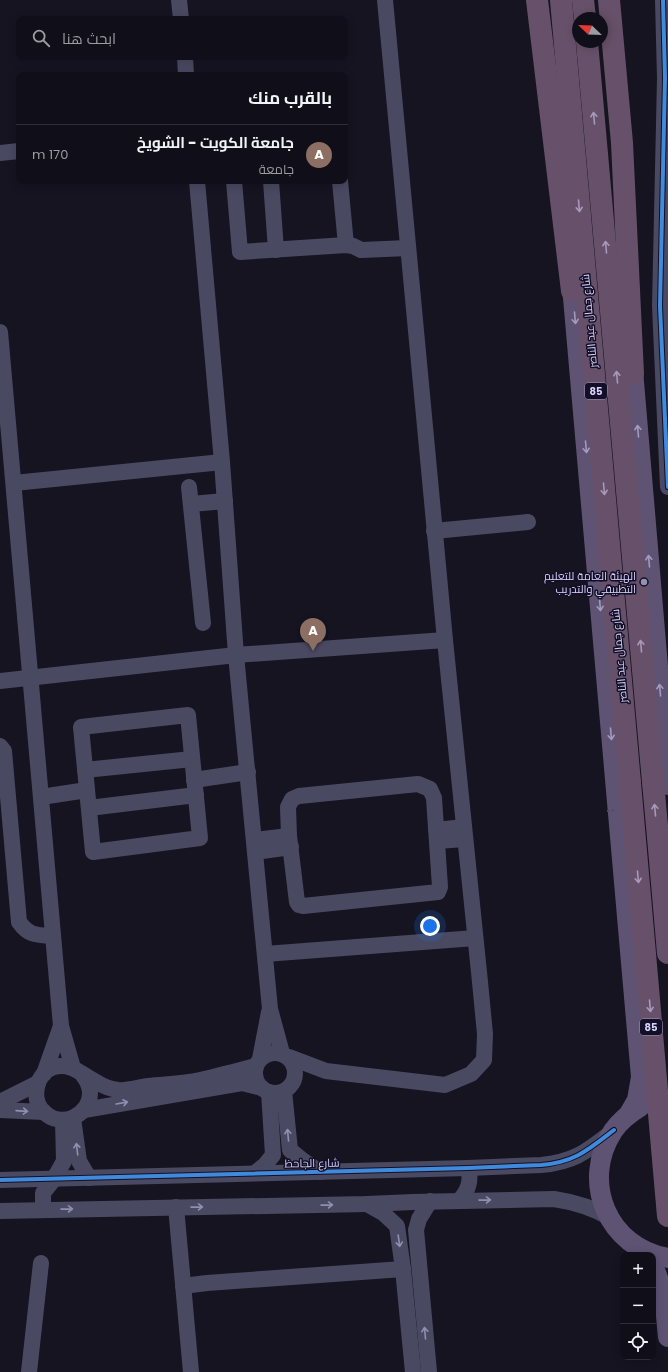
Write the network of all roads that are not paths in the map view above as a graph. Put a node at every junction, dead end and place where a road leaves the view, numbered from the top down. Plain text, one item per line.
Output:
1 (179, 0) edge
2 (385, 0) edge
3 (537, 0) edge
4 (548, 0) edge
5 (561, 0) edge
6 (584, 0) edge
7 (599, 0) edge
8 (609, 0) edge
9 (663, 0) edge
10 (585, 12) edge
11 (600, 12) edge
12 (181, 16) edge
13 (588, 48) edge
14 (604, 48) edge
15 (185, 60) edge
16 (186, 72) edge
17 (16, 151) edge
18 (0, 153) edge
19 (197, 184) edge
20 (234, 184) edge
21 (271, 184) edge
22 (340, 184) edge
23 (407, 242) junction
24 (349, 245) junction
25 (665, 248) edge
26 (276, 250) junction
27 (664, 286) edge
28 (573, 296) junction
29 (0, 332) edge
30 (633, 374) junction
31 (3, 398) edge
32 (222, 462) junction
33 (14, 484) junction
34 (189, 487) dead end
35 (668, 487) edge
36 (225, 501) junction
37 (191, 504) junction
38 (528, 522) dead end
39 (434, 531) junction
40 (202, 623) dead end
41 (445, 640) junction
42 (236, 655) junction
43 (31, 678) junction
44 (0, 681) edge
45 (0, 746) edge
46 (192, 759) junction
47 (85, 770) junction
48 (248, 772) junction
49 (668, 785) edge
50 (195, 787) junction
51 (87, 790) junction
52 (41, 796) junction
53 (89, 808) junction
54 (465, 833) junction
55 (436, 836) junction
56 (290, 842) junction
57 (254, 846) junction
58 (53, 936) junction
59 (476, 938) junction
60 (264, 954) junction
61 (668, 954) edge
62 (270, 1009) junction
63 (61, 1026) junction
64 (285, 1055) junction
65 (258, 1063) junction
66 (78, 1071) junction
67 (326, 1071) junction
68 (41, 1078) junction
69 (277, 1089) junction
70 (668, 1097) edge
71 (0, 1102) edge
72 (0, 1110) edge
73 (44, 1112) junction
74 (629, 1114) junction
75 (74, 1116) junction
76 (614, 1130) junction
77 (468, 1168) junction
78 (320, 1172) junction
79 (255, 1174) junction
80 (89, 1178) junction
81 (54, 1179) junction
82 (0, 1180) edge
83 (430, 1201) junction
84 (459, 1201) junction
85 (367, 1204) junction
86 (176, 1207) junction
87 (43, 1210) junction
88 (0, 1211) edge
89 (668, 1216) edge
90 (610, 1218) junction
91 (643, 1252) edge
92 (656, 1257) edge
93 (668, 1258) edge
94 (41, 1263) dead end
95 (403, 1269) junction
96 (656, 1273) edge
97 (183, 1286) junction
98 (668, 1337) edge
99 (29, 1372) edge
100 (191, 1372) edge
101 (413, 1372) edge
102 (429, 1372) edge

1 - 12 street
2 - 23 street
3 - 28 highway
4 - 28 main road
5 -> 89 highway, شارع جمال عبد الناصر / 85, bridge
6 - 10 highway
7 - 11 main road
8 - 30 highway
9 - 25 street
61 -> 13 highway, شارع جمال عبد الناصر / 85, bridge
14 - 30 main road
15 - 16 street
17 - 18 street
19 - 32 street
20 - 26 street
21 - 26 street
22 - 24 street
23 - 24 street
23 - 39 street
24 - 26 street
25 - 27 street
27 - 35 street
28 -> 74 main road
29 - 31 street
49 -> 30 main road
31 - 33 street
32 - 33 street
32 - 36 street
33 - 43 street
34 - 37 street
36 - 37 street
36 - 42 street
37 - 40 street
38 - 39 street
39 - 41 street
41 - 42 street
41 - 54 street
42 - 43 street
42 - 48 street
43 - 44 street
43 - 52 street
45 - 58 street
46 - 47 street
46 - 47 street
46 - 50 street
47 - 51 street
48 - 50 street
48 - 57 street
50 - 53 street
50 - 53 street
51 - 52 street
51 - 53 street
52 - 58 street
54 - 55 street
54 - 59 street
55 - 56 street
55 - 56 street
56 - 57 street
57 - 60 street
58 - 63 street
59 - 60 street
59 - 67 street
60 - 62 street
62 - 64 street
62 - 65 street
63 - 66 street
63 - 68 street
64 - 65 street
64 - 67 street
64 - 69 street
65 - 66 street
65 - 69 street
66 - 68 street
66 - 75 street
67 - 69 street
68 - 71 street
68 - 73 street
75 -> 69 street
78 -> 69 street
69 - 79 street
70 - 74 main road
72 -> 73 street
73 - 75 street
74 - 76 main road
80 -> 75 street
75 - 81 street
76 - 77 street, شارع الجاحظ
76 - 90 main road
77 - 78 street, شارع الجاحظ
77 - 84 street
78 - 79 street, شارع الجاحظ
79 - 80 street, شارع الجاحظ
80 - 81 street, شارع الجاحظ
81 - 82 street, شارع الجاحظ
81 - 87 street
83 - 84 street
83 - 85 street
102 -> 83 street
84 -> 90 street
86 -> 85 street
85 -> 95 street
87 -> 86 street
86 - 97 street
87 - 88 street
90 - 91 main road
92 - 93 main road
94 - 99 street
95 - 97 street
95 - 101 street
96 - 98 main road
97 - 100 street

